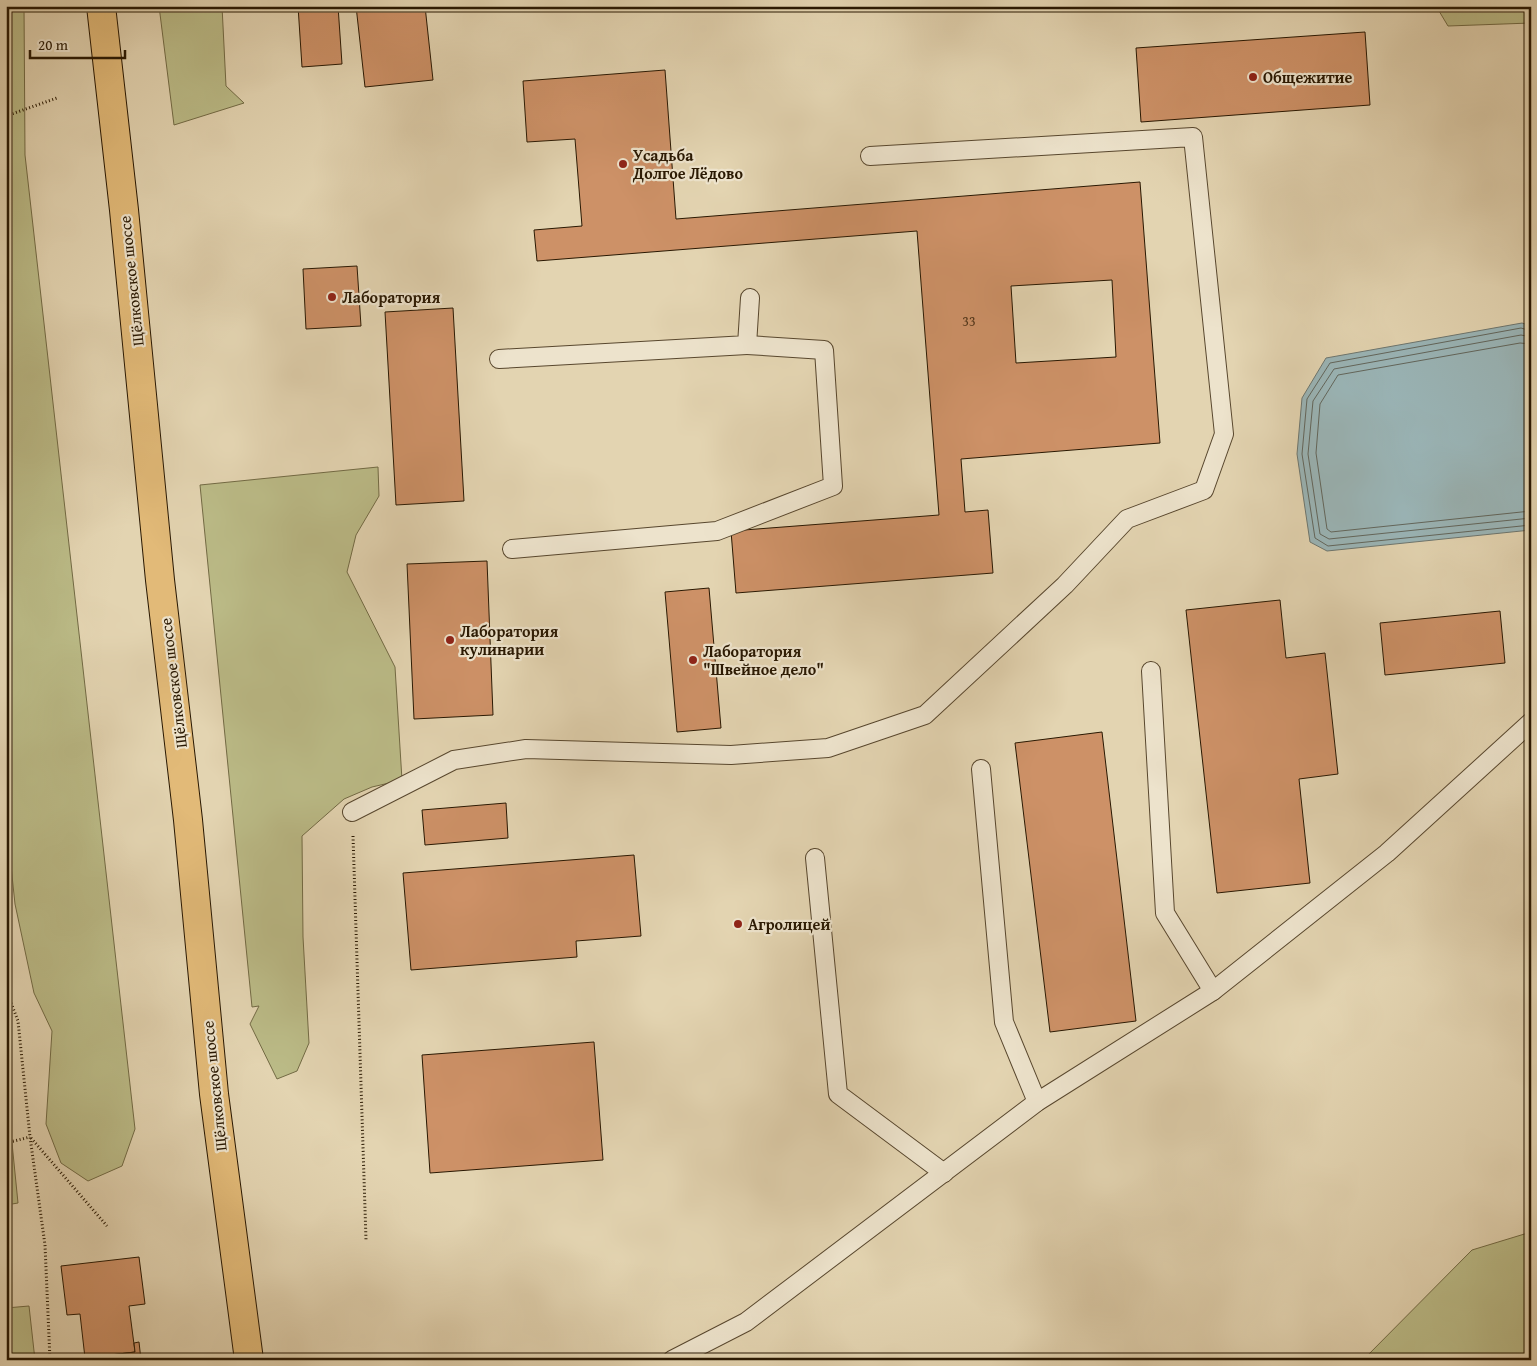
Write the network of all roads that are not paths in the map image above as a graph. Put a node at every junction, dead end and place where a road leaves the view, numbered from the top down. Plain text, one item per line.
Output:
1 (101, 6) edge
2 (870, 156) dead end
3 (750, 298) dead end
4 (747, 345) junction
5 (499, 359) dead end
6 (512, 549) dead end
7 (1151, 670) dead end
8 (1531, 722) edge
9 (981, 769) dead end
10 (352, 812) road end
11 (815, 858) dead end
12 (1213, 991) junction
13 (1037, 1102) junction
14 (944, 1173) junction
15 (249, 1360) edge
16 (672, 1360) edge

1 - 15 main road, Щёлковское шоссе
2 - 10 lane
3 - 4 lane
4 - 5 lane
4 - 6 lane
7 - 12 lane
8 - 12 lane
9 - 13 lane
11 - 14 lane
12 - 13 lane
13 - 14 lane
14 - 16 lane

